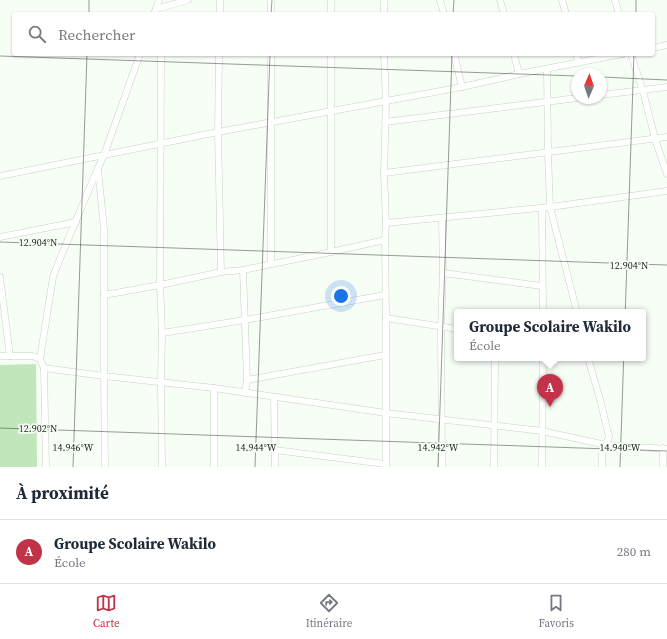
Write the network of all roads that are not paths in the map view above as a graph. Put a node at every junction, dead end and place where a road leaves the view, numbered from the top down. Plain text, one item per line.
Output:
1 (159, 0) edge
2 (188, 0) edge
3 (220, 0) edge
4 (271, 0) edge
5 (331, 0) edge
6 (384, 0) edge
7 (440, 0) edge
8 (500, 0) edge
9 (562, 0) edge
10 (615, 0) edge
11 (164, 7) junction
12 (155, 11) edge
13 (164, 12) edge
14 (220, 12) edge
15 (271, 12) edge
16 (331, 12) edge
17 (384, 12) edge
18 (443, 12) edge
19 (503, 12) edge
20 (565, 12) edge
21 (618, 12) edge
22 (667, 45) edge
23 (655, 48) edge
24 (139, 56) edge
25 (161, 56) edge
26 (219, 56) edge
27 (271, 56) edge
28 (332, 56) edge
29 (384, 56) edge
30 (454, 56) edge
31 (514, 56) edge
32 (577, 56) edge
33 (612, 56) edge
34 (632, 56) edge
35 (579, 63) junction
36 (547, 69) junction
37 (519, 74) junction
38 (462, 87) junction
39 (667, 87) edge
40 (643, 91) junction
41 (607, 94) edge
42 (571, 99) edge
43 (547, 101) junction
44 (386, 102) junction
45 (332, 112) junction
46 (271, 122) junction
47 (385, 122) junction
48 (218, 132) junction
49 (667, 137) edge
50 (655, 139) junction
51 (161, 143) junction
52 (548, 153) junction
53 (104, 155) junction
54 (98, 168) junction
55 (384, 173) junction
56 (667, 174) edge
57 (0, 176) edge
58 (667, 191) edge
59 (550, 207) junction
60 (542, 208) junction
61 (442, 218) junction
62 (76, 222) junction
63 (386, 223) junction
64 (0, 237) edge
65 (385, 240) junction
66 (331, 252) junction
67 (271, 264) junction
68 (243, 270) junction
69 (221, 272) junction
70 (443, 273) junction
71 (0, 277) edge
72 (160, 285) junction
73 (542, 286) junction
74 (104, 294) junction
75 (385, 295) junction
76 (542, 309) edge
77 (576, 309) edge
78 (386, 318) junction
79 (246, 320) junction
80 (441, 327) junction
81 (454, 329) edge
82 (162, 333) junction
83 (386, 355) junction
84 (0, 356) edge
85 (10, 356) junction
86 (40, 359) junction
87 (495, 361) edge
88 (543, 361) edge
89 (589, 361) edge
90 (44, 368) junction
91 (104, 376) junction
92 (247, 380) junction
93 (161, 382) junction
94 (214, 388) junction
95 (245, 393) junction
96 (274, 397) junction
97 (386, 413) junction
98 (442, 419) junction
99 (494, 425) junction
100 (542, 431) junction
101 (606, 445) junction
102 (665, 448) edge
103 (274, 450) junction
104 (386, 465) edge
105 (46, 467) edge
106 (105, 467) edge
107 (162, 467) edge
108 (214, 467) edge
109 (275, 467) edge
110 (442, 467) edge
111 (494, 467) edge
112 (542, 467) edge
113 (602, 467) edge
114 (663, 467) edge

1 - 12 street
2 - 11 street
3 - 14 street
4 - 15 street
5 - 16 street
6 - 17 street
7 - 18 street
8 - 19 street
9 - 20 street
10 - 21 street
11 - 12 street
11 - 13 street
22 - 23 street
24 - 53 street
25 - 51 street
26 - 48 street
27 - 46 street
28 - 45 street
29 - 44 street
30 - 38 street
31 - 37 street
32 - 35 street
33 - 35 street
34 - 40 street
35 - 36 street
36 - 37 street
36 - 43 street
37 - 38 street
38 - 44 street
39 - 40 street
40 - 41 street
40 - 50 street
42 - 43 street
43 - 47 street
43 - 52 street
44 - 45 street
44 - 47 street
45 - 46 street
45 - 66 street
46 - 48 street
46 - 67 street
47 - 55 street
48 - 51 street
48 - 69 street
49 - 50 street
50 - 52 street
50 - 56 street
51 - 53 street
51 - 72 street
52 - 55 street
52 - 59 street
53 - 54 street
53 - 57 street
54 - 62 street
54 - 74 street
55 - 63 street
58 - 59 street
59 - 60 street
59 - 77 street
60 - 61 street
60 - 73 street
61 - 63 street
61 - 70 street
62 - 64 street
62 - 86 street
63 - 65 street
65 - 66 street
65 - 75 street
66 - 67 street
67 - 68 street
68 - 69 street
68 - 79 street
69 - 72 street
70 - 73 street
70 - 80 street
71 - 85 street
72 - 74 street
72 - 82 street
73 - 76 street
74 - 91 street
75 - 78 street
75 - 79 street
78 - 80 street
78 - 83 street
79 - 82 street
79 - 92 street
80 - 81 street
80 - 98 street
82 - 93 street
83 - 92 street
83 - 97 street
84 - 85 street
85 - 86 street
86 - 90 street
87 - 99 street
88 - 100 street
89 - 101 street
90 - 91 street
90 - 105 street
91 - 93 street
91 - 106 street
92 - 95 street
93 - 94 street
93 - 107 street
94 - 95 street
94 - 108 street
95 - 96 street
96 - 97 street
96 - 103 street
97 - 98 street
97 - 104 street
98 - 99 street
98 - 110 street
99 - 100 street
99 - 111 street
100 - 101 street
100 - 112 street
101 - 102 street
101 - 113 street
102 - 114 street
103 - 104 street
103 - 109 street

